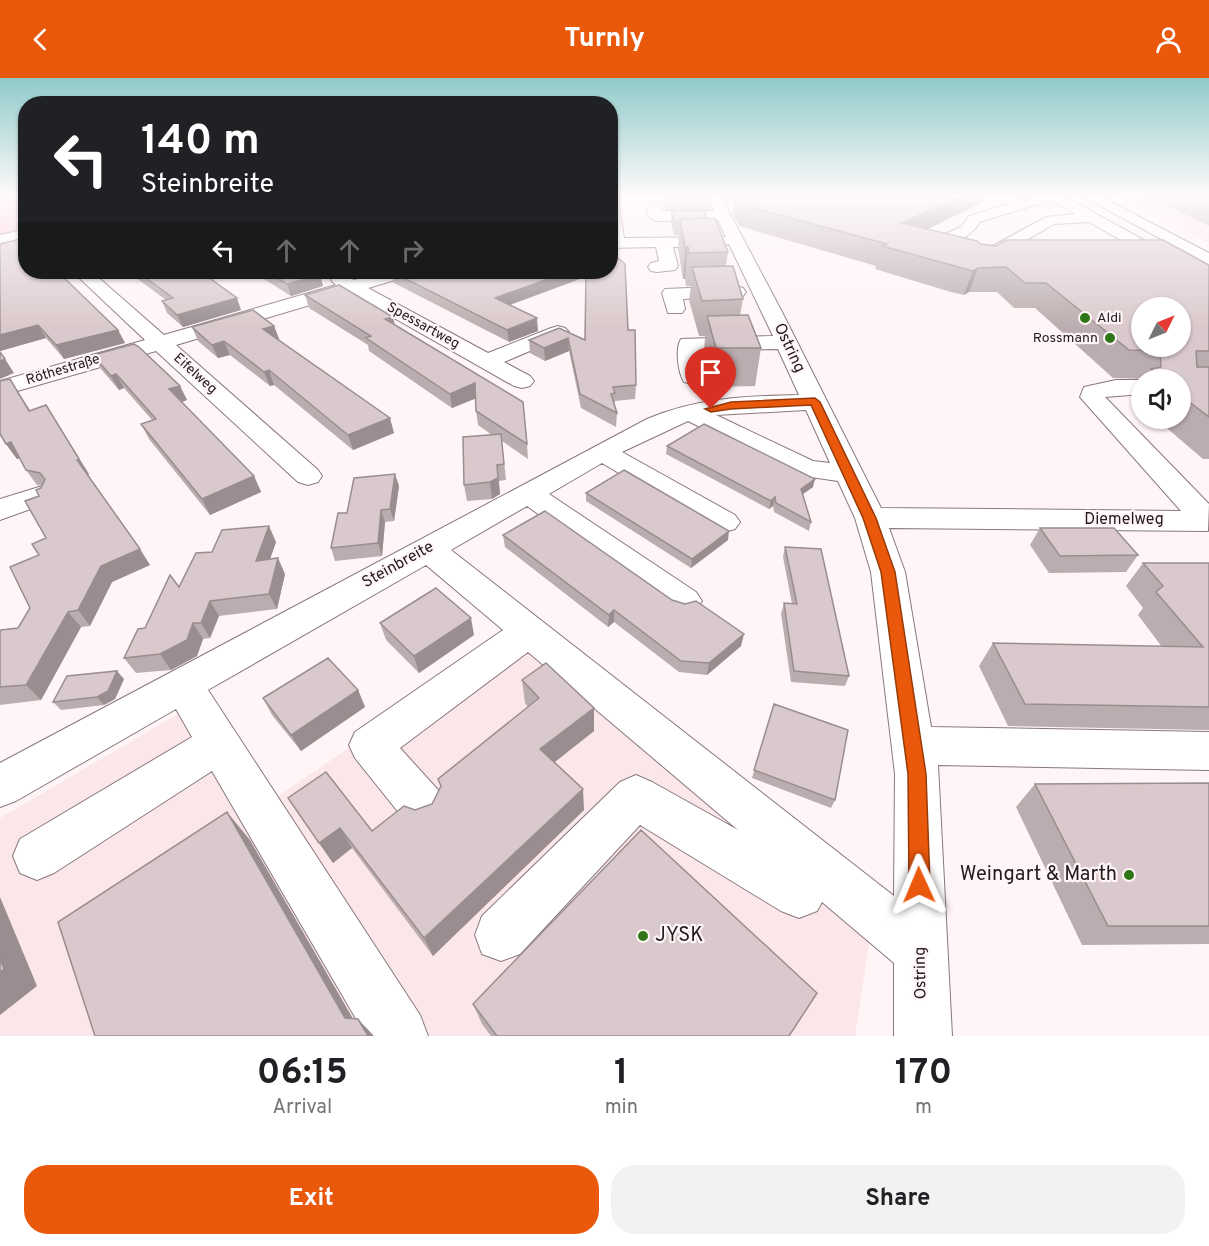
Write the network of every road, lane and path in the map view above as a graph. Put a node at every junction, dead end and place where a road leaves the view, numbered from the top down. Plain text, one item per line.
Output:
1 (668, 240) edge
2 (738, 240) edge
3 (946, 240) edge
4 (1016, 240) edge
5 (1100, 240) edge
6 (1130, 240) edge
7 (1171, 240) edge
8 (663, 242) junction
9 (934, 245) edge
10 (1110, 246) edge
11 (618, 247) edge
12 (1209, 260) edge
13 (978, 261) edge
14 (657, 267) dead end
15 (90, 279) edge
16 (338, 279) edge
17 (374, 279) edge
18 (1209, 284) edge
19 (350, 285) junction
20 (762, 291) junction
21 (675, 309) dead end
22 (558, 332) edge
23 (160, 342) junction
24 (786, 342) junction
25 (487, 361) junction
26 (692, 377) dead end
27 (522, 381) dead end
28 (1131, 388) edge
29 (0, 389) edge
30 (815, 402) junction
31 (690, 412) junction
32 (602, 452) junction
33 (849, 474) junction
34 (308, 476) dead end
35 (528, 493) junction
36 (0, 510) edge
37 (0, 518) edge
38 (870, 518) junction
39 (724, 522) dead end
40 (1204, 525) edge
41 (428, 549) junction
42 (684, 600) dead end
43 (529, 631) junction
44 (183, 685) junction
45 (218, 744) junction
46 (913, 746) junction
47 (1209, 751) edge
48 (0, 786) edge
49 (423, 807) edge
50 (37, 856) dead end
51 (817, 866) junction
52 (501, 935) dead end
53 (921, 951) junction
54 (399, 1036) edge
55 (923, 1036) edge

1 - 8 street
2 - 20 street, Ostring
3 - 9 street
4 - 13 street
5 - 10 street
6 - 18 street
7 - 12 street
8 - 11 street
8 - 14 street
15 - 23 street, Eifelweg
16 - 19 street, Spessartweg
17 - 19 street, Röthestraße
19 - 23 street, Röthestraße
19 - 25 street, Spessartweg
20 - 21 street
20 - 24 street, Ostring
22 - 25 street
23 - 29 street, Röthestraße
23 - 34 street, Eifelweg
24 - 26 street
24 - 30 street, Ostring
25 - 27 street, Spessartweg
28 - 40 street, Diemelweg
30 - 31 street, Steinbreite
30 - 33 street, Ostring
31 - 32 street, Steinbreite
31 - 33 street
32 - 35 street, Steinbreite
32 - 39 street
33 - 38 street, Ostring
35 - 41 street, Steinbreite
35 - 42 street
36 - 37 street
38 - 40 street, Diemelweg
38 - 46 street, Ostring
41 - 43 street
41 - 44 street, Steinbreite
43 - 49 street
43 - 51 street
44 - 45 street
44 - 48 street, Steinbreite
45 - 50 street
45 - 54 street
46 - 47 street
46 - 53 street, Ostring
51 - 52 street
51 - 53 street
53 - 55 street, Ostring

